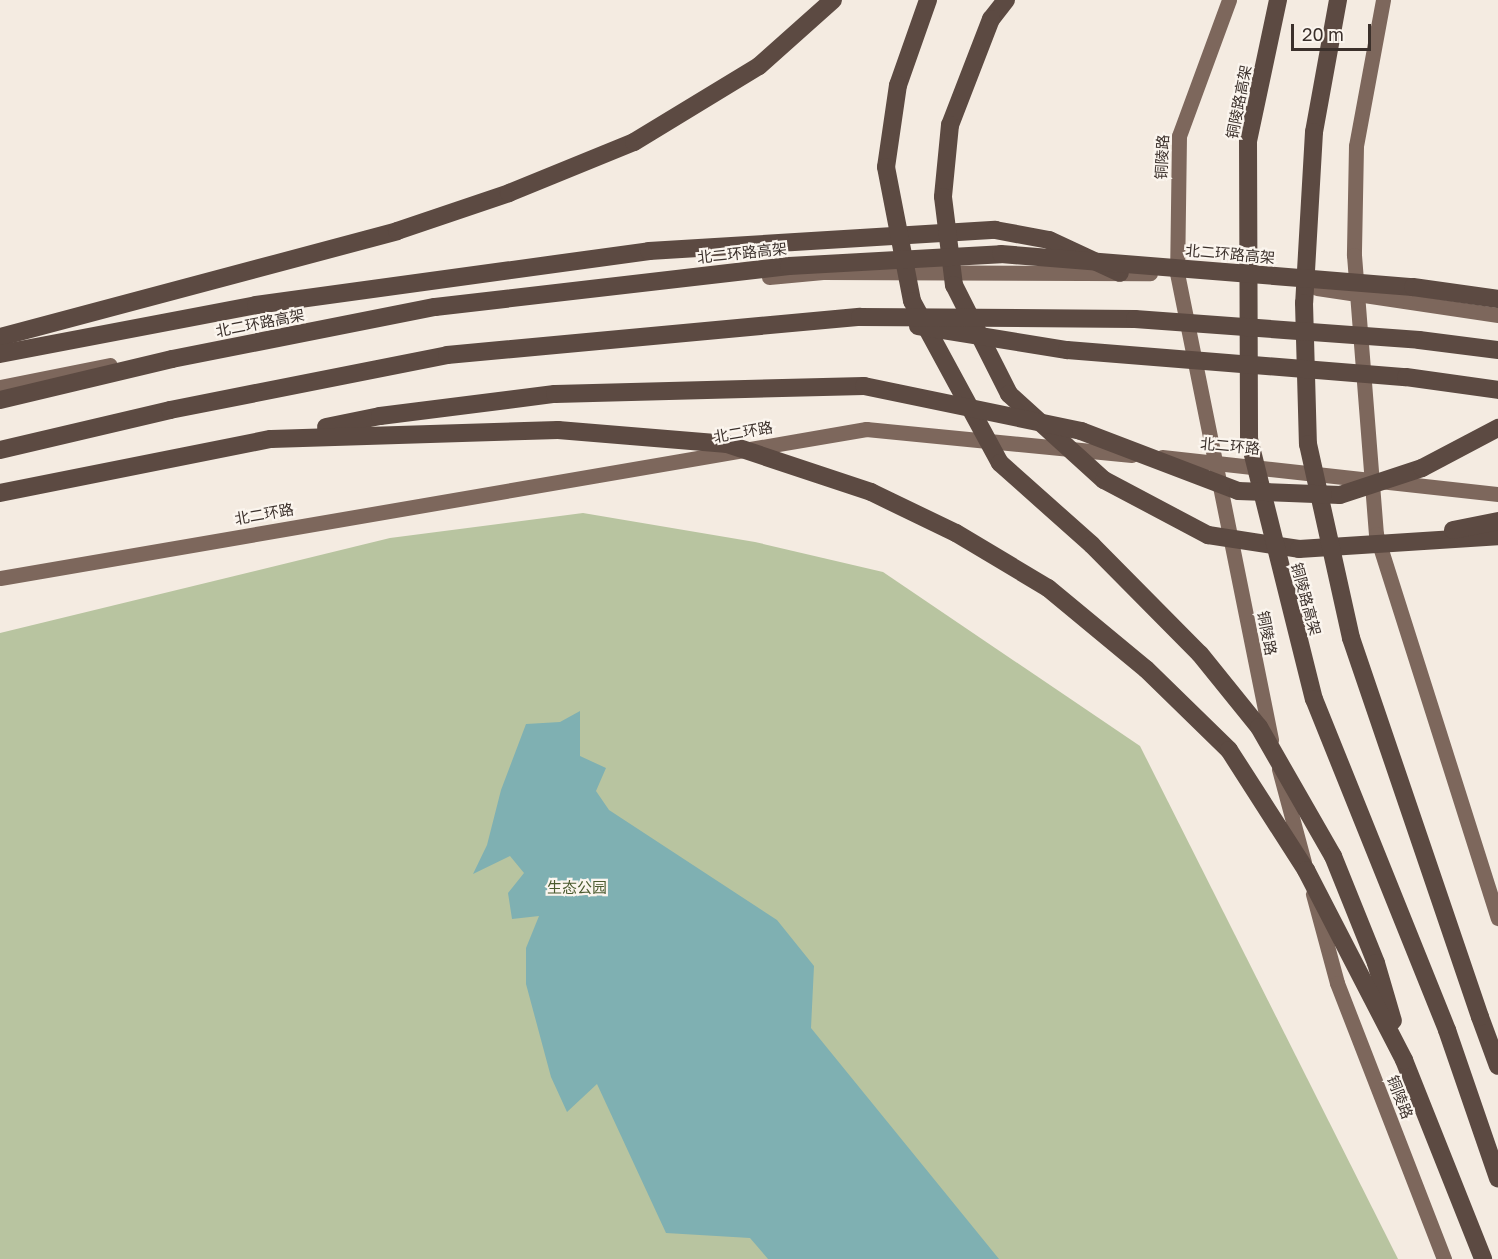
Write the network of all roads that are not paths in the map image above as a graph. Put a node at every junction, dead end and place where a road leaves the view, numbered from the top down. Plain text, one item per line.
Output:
1 (833, 0) edge
2 (928, 0) edge
3 (1006, 0) edge
4 (1229, 0) edge
5 (1278, 0) edge
6 (1338, 0) edge
7 (1383, 0) edge
8 (1120, 273) junction
9 (1177, 273) junction
10 (1357, 292) junction
11 (1498, 299) edge
12 (1498, 315) edge
13 (860, 317) junction
14 (0, 337) edge
15 (1498, 350) edge
16 (0, 354) edge
17 (0, 387) edge
18 (1498, 390) edge
19 (0, 400) edge
20 (1498, 428) edge
21 (272, 439) junction
22 (0, 450) edge
23 (1215, 463) junction
24 (1371, 477) junction
25 (0, 493) edge
26 (1498, 494) edge
27 (1498, 521) edge
28 (1498, 536) edge
29 (1356, 547) junction
30 (0, 578) edge
31 (1498, 918) edge
32 (1404, 1060) junction
33 (1498, 1066) edge
34 (1498, 1178) edge
35 (1444, 1259) edge
36 (1483, 1259) edge

1 - 14 highway
2 - 32 highway, bridge
3 - 29 highway, bridge
4 - 9 main road, 铜陵路
5 - 34 highway, 铜陵路高架, bridge
6 - 33 highway, bridge
7 - 10 main road
8 - 9 main road
8 - 16 highway
8 - 17 main road
9 - 10 main road
9 - 23 main road, 铜陵路
10 - 12 main road
10 - 24 main road
11 - 19 highway, 北二环路高架, bridge
13 - 15 highway, bridge
13 - 18 highway, bridge
13 - 22 highway, bridge
20 - 21 highway, bridge
21 - 25 highway, bridge
21 - 32 highway, bridge
23 - 24 main road, 北二环路
23 - 30 main road, 北二环路
23 - 35 main road, 铜陵路
24 - 26 main road, 北二环路
24 - 31 main road
27 - 29 highway, bridge
28 - 29 highway, bridge
32 - 36 highway

